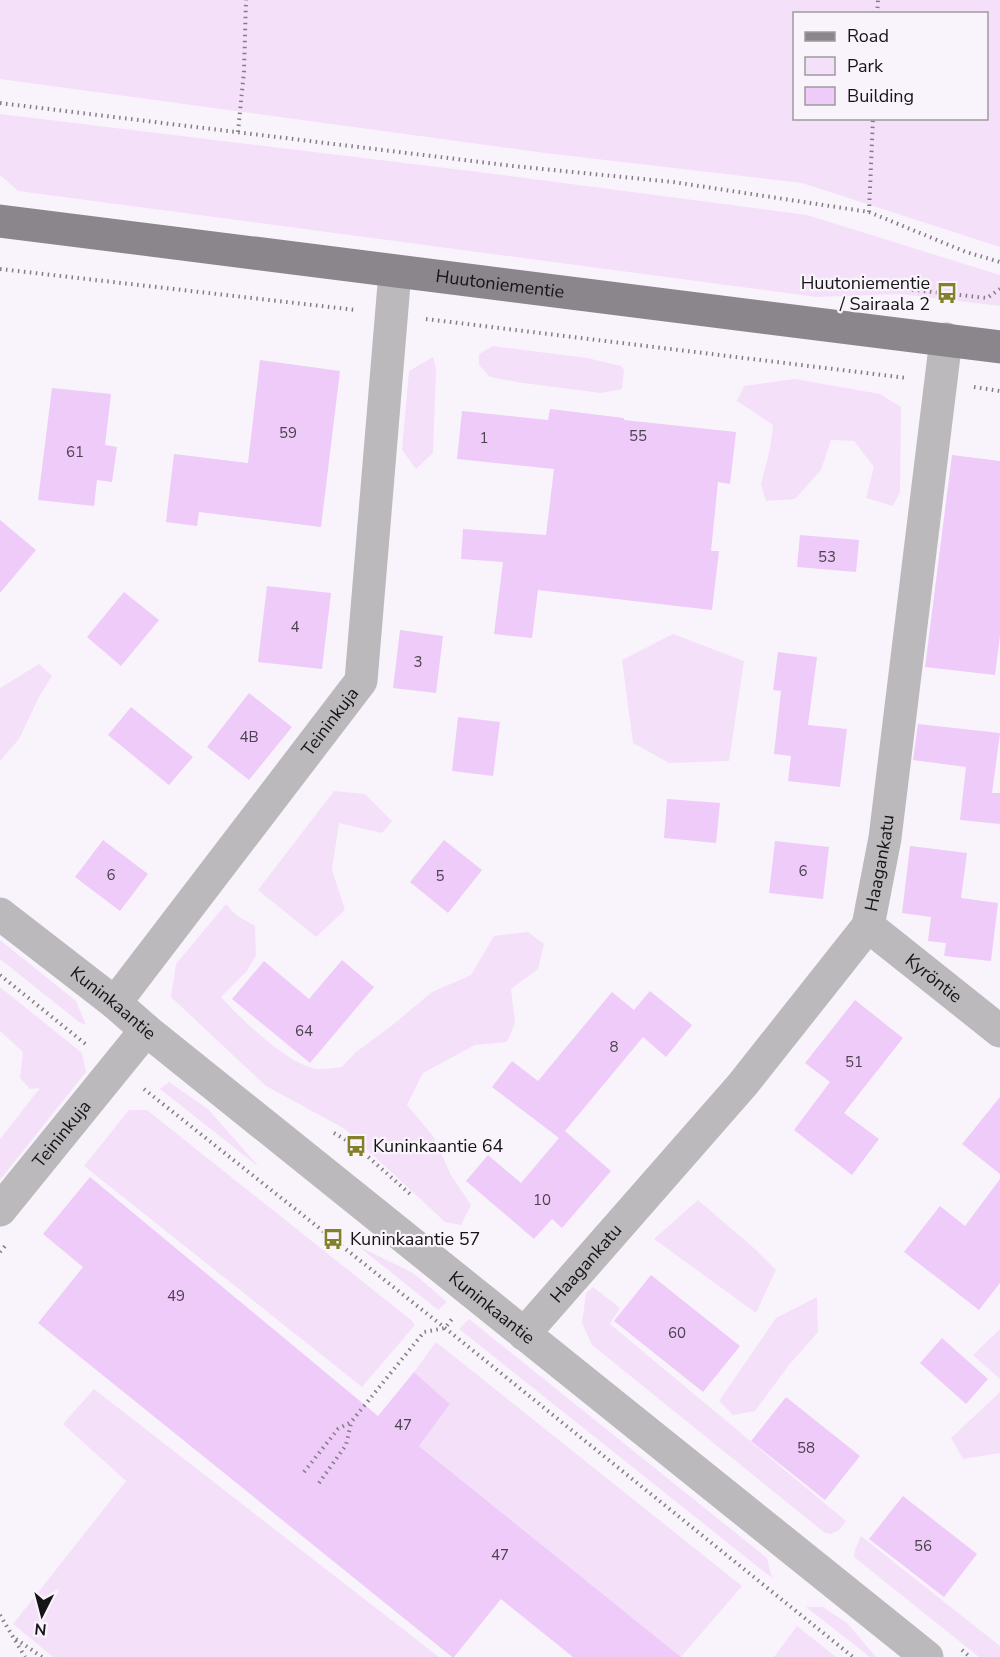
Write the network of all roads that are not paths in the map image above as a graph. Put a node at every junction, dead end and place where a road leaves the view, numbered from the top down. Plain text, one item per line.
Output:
1 (0, 221) edge
2 (395, 272) junction
3 (946, 339) junction
4 (1000, 347) edge
5 (0, 914) edge
6 (868, 926) junction
7 (115, 1003) junction
8 (146, 1030) junction
9 (1000, 1031) edge
10 (0, 1210) edge
11 (524, 1334) junction
12 (927, 1657) edge

1 - 2 main road, Huutoniementie
2 - 3 main road, Huutoniementie
2 - 7 street, Teininkuja
3 - 4 main road, Huutoniementie
3 - 6 street, Haagankatu
5 - 7 street, Kuninkaantie
6 - 9 street, Kyröntie
6 - 11 street, Haagankatu
7 - 8 street, Kuninkaantie
8 - 10 street, Teininkuja
8 - 11 street, Kuninkaantie
11 - 12 street, Kuninkaantie

